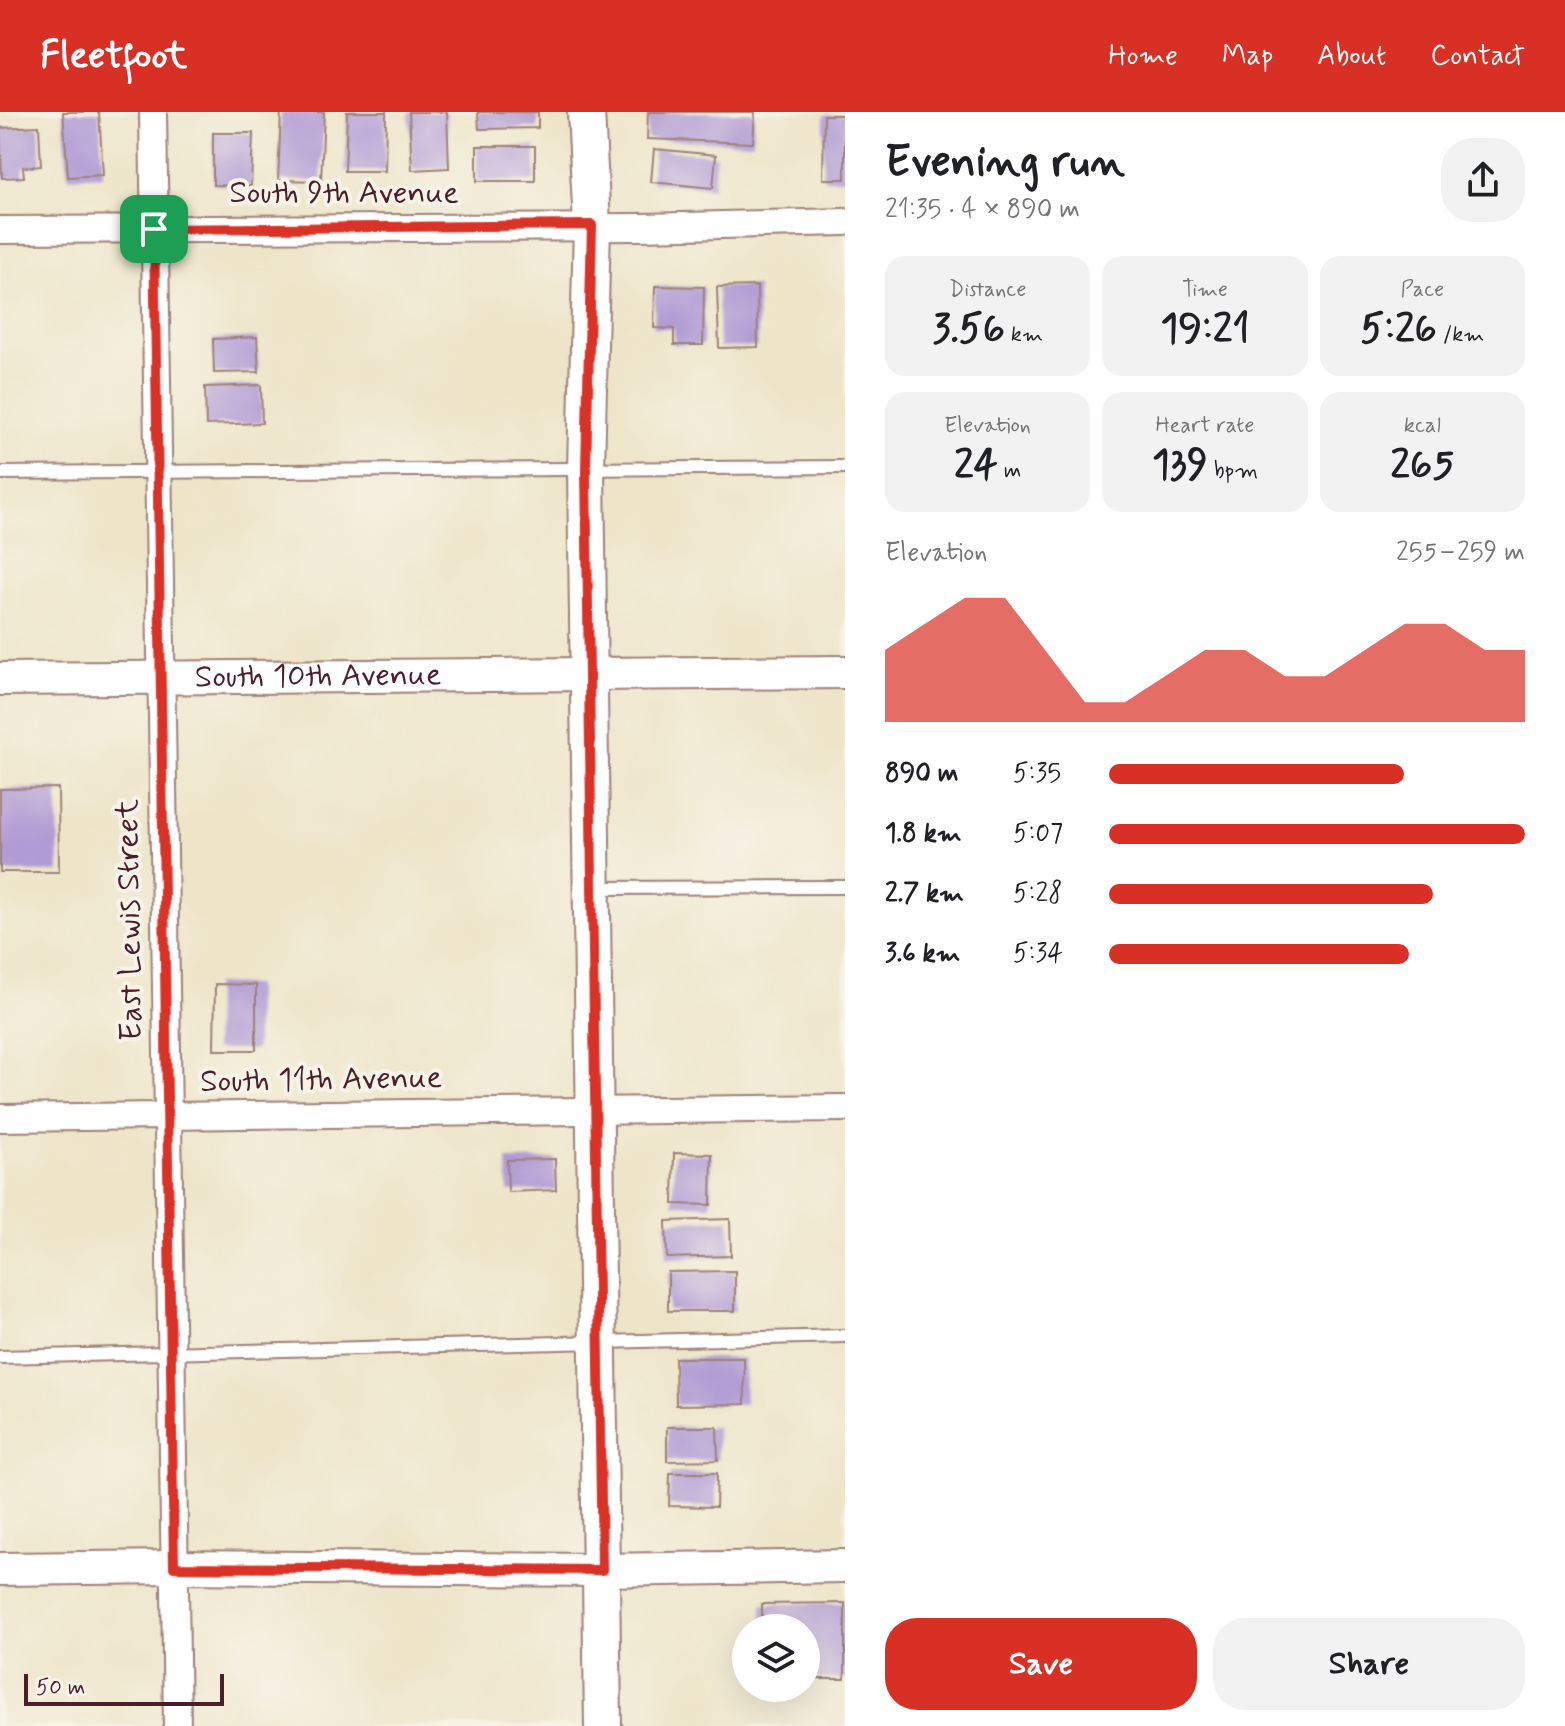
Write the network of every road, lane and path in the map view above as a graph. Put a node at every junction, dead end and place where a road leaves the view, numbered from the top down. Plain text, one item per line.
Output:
1 (153, 112) edge
2 (586, 112) edge
3 (845, 222) edge
4 (592, 225) junction
5 (154, 229) junction
6 (0, 230) edge
7 (845, 467) edge
8 (586, 469) junction
9 (158, 472) junction
10 (0, 473) edge
11 (845, 672) edge
12 (589, 674) junction
13 (161, 678) junction
14 (0, 679) edge
15 (845, 887) edge
16 (592, 888) junction
17 (845, 1108) edge
18 (595, 1110) junction
19 (167, 1116) junction
20 (0, 1118) edge
21 (845, 1336) edge
22 (598, 1342) junction
23 (171, 1353) junction
24 (0, 1357) edge
25 (845, 1566) edge
26 (174, 1567) junction
27 (0, 1569) edge
28 (602, 1570) junction
29 (177, 1726) edge
30 (603, 1726) edge

1 - 5 street, East Lewis Street
2 - 4 main road
3 - 4 street, South 9th Avenue
4 - 5 street, South 9th Avenue
4 - 8 main road
5 - 6 street, South 9th Avenue
5 - 9 street, East Lewis Street
7 - 8 lane
8 - 9 lane
8 - 12 main road
9 - 10 lane
9 - 13 street, East Lewis Street
11 - 12 street, South 10th Avenue
12 - 13 street, South 10th Avenue
12 - 16 main road
13 - 14 street, South 10th Avenue
13 - 19 street, East Lewis Street
15 - 16 lane
16 - 18 main road
17 - 18 street, South 11th Avenue
18 - 19 street, South 11th Avenue
18 - 22 main road
19 - 20 street, South 11th Avenue
19 - 23 street, East Lewis Street
21 - 22 lane
22 - 23 lane
22 - 28 main road
23 - 24 lane
23 - 26 street, East Lewis Street
25 - 28 street
26 - 27 street
26 - 28 street
26 - 29 street, East Lewis Street
28 - 30 main road

